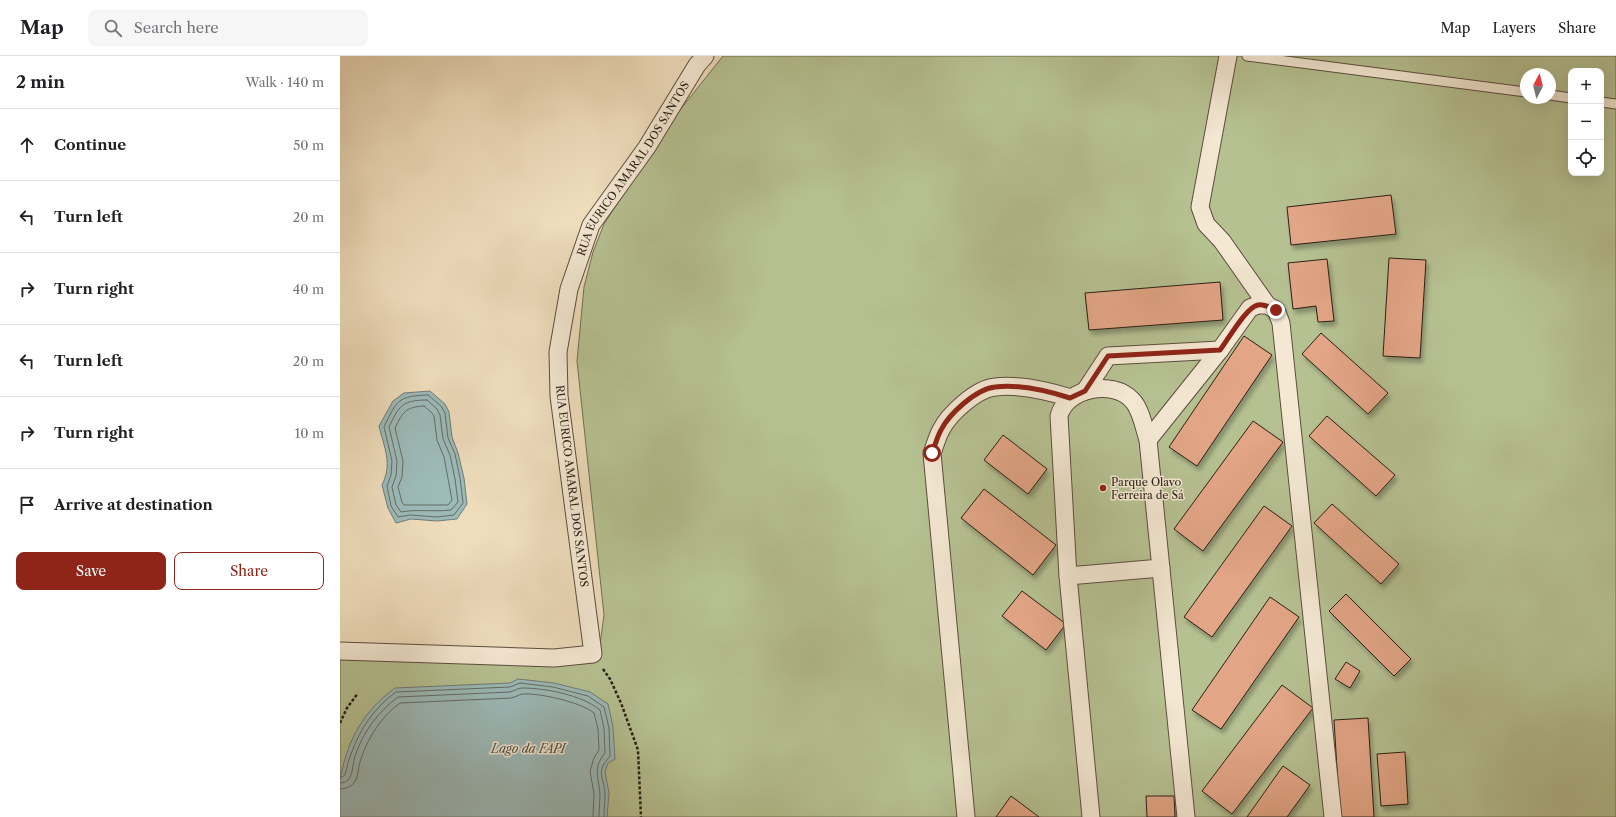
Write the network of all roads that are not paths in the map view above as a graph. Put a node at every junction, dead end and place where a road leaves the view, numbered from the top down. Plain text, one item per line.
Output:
1 (705, 56) edge
2 (1228, 56) edge
3 (1247, 56) edge
4 (1520, 91) edge
5 (1556, 96) edge
6 (1568, 98) edge
7 (1604, 102) edge
8 (1616, 104) edge
9 (1267, 305) junction
10 (1220, 350) junction
11 (1078, 395) junction
12 (1148, 440) junction
13 (1160, 568) junction
14 (1068, 576) junction
15 (340, 651) edge
16 (966, 817) edge
17 (1091, 817) edge
18 (1186, 817) edge
19 (1333, 817) edge

1 - 15 street, RUA EURICO AMARAL DOS SANTOS
2 - 9 street
3 - 4 lane
5 - 6 lane
7 - 8 lane
9 - 10 street
9 - 19 street
10 - 11 street
10 - 12 street
11 - 12 street
11 - 14 street
11 - 16 street
12 - 13 street
13 - 14 street
13 - 18 street
14 - 17 street

